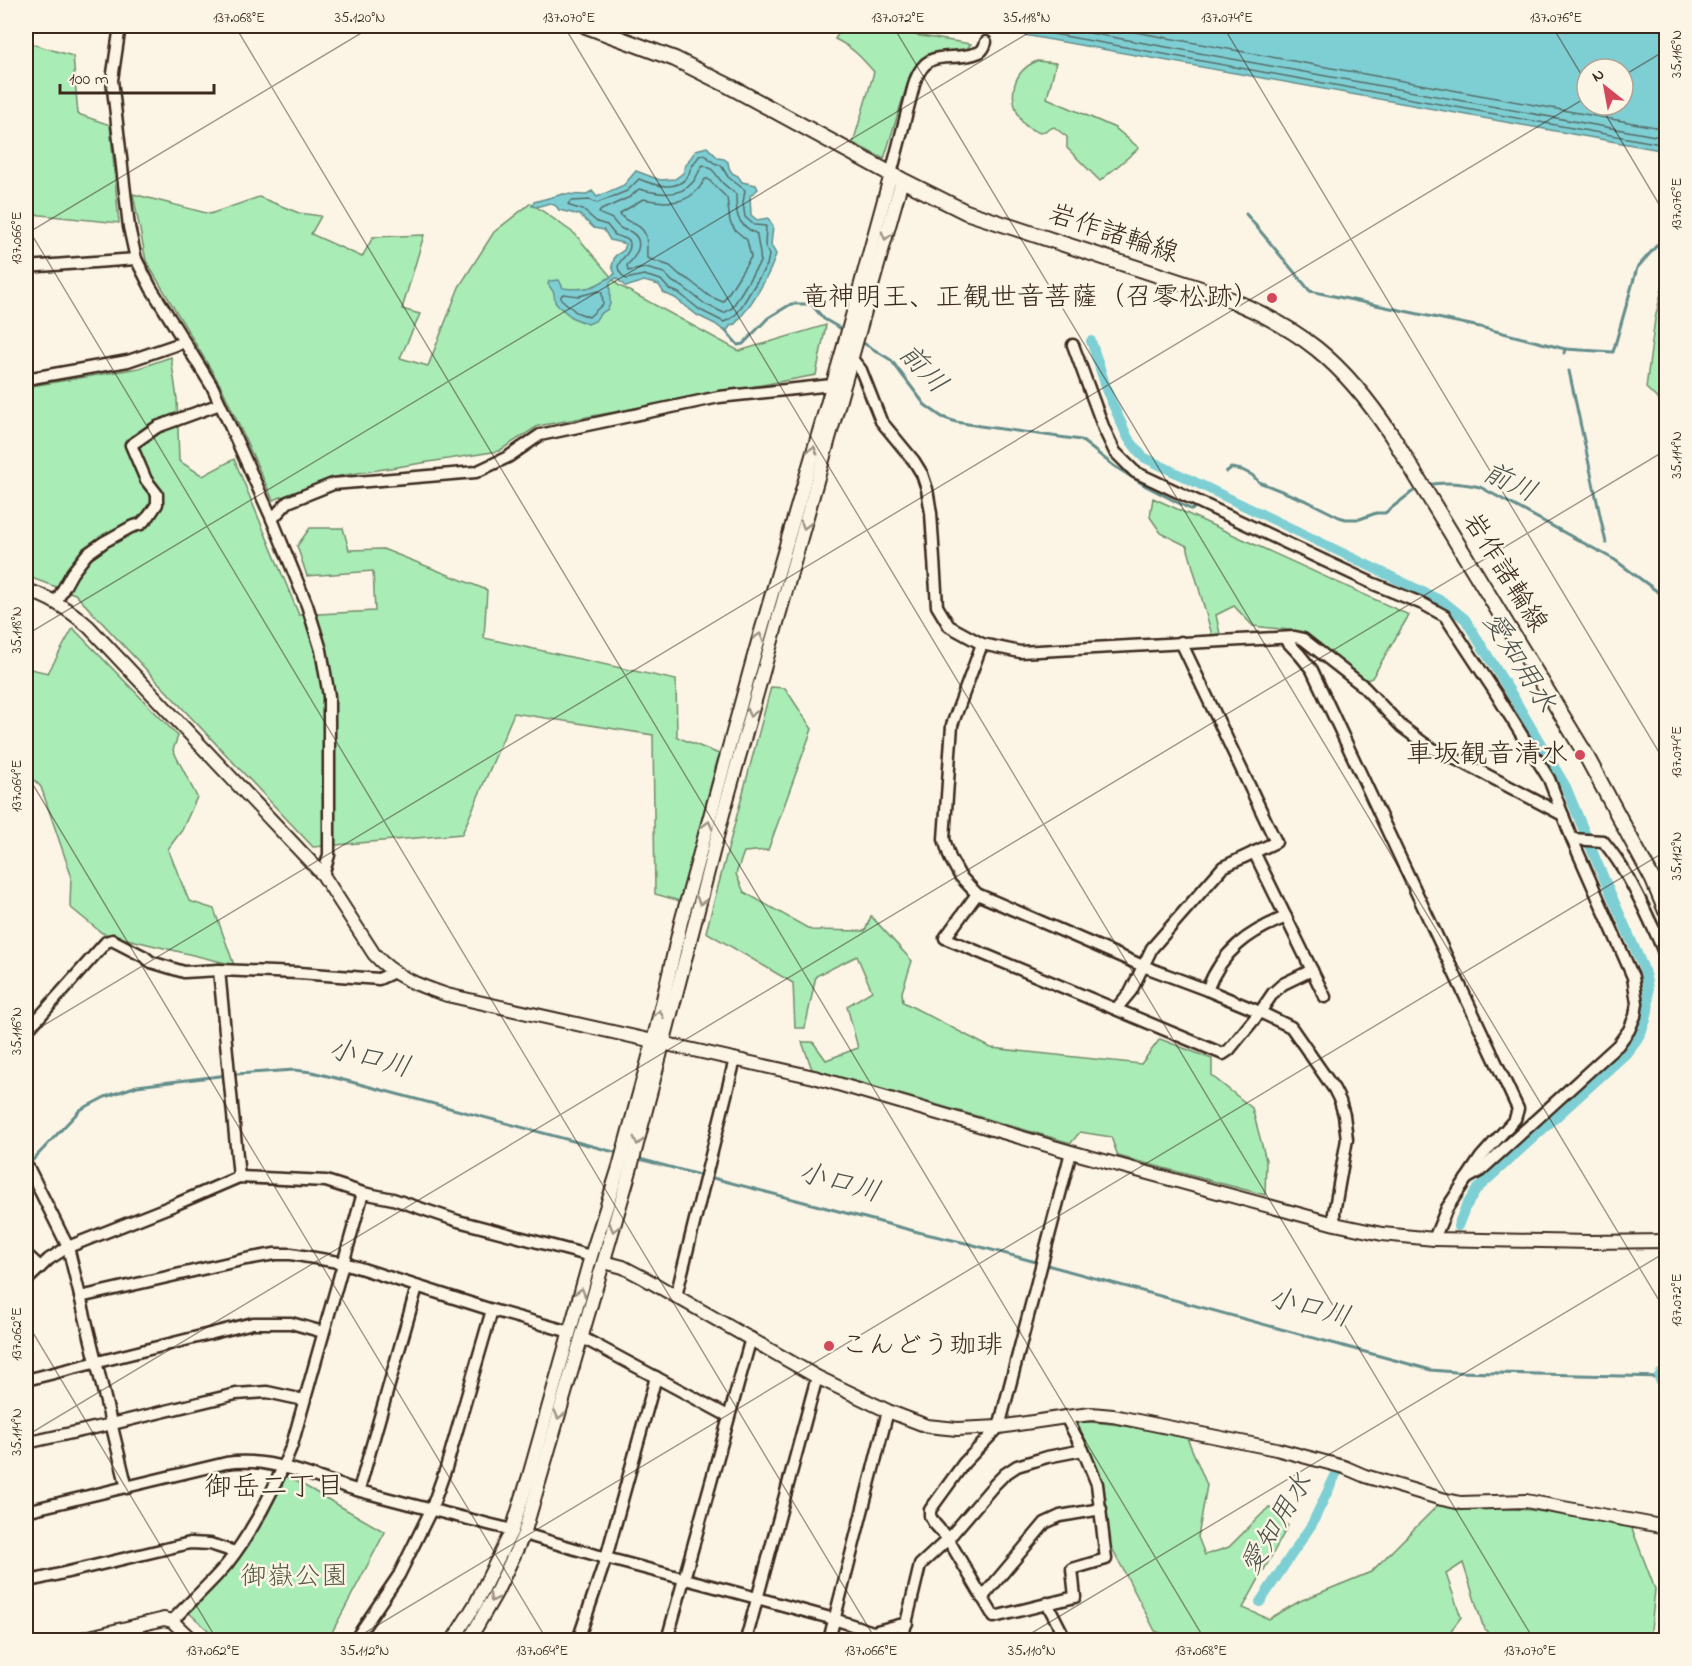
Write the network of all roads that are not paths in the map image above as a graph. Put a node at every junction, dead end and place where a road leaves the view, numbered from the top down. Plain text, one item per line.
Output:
1 (120, 26) edge
2 (586, 26) edge
3 (986, 42) dead end
4 (896, 177) junction
5 (136, 259) junction
6 (26, 267) edge
7 (184, 342) junction
8 (1073, 345) dead end
9 (852, 359) junction
10 (26, 379) edge
11 (832, 385) junction
12 (220, 404) junction
13 (272, 519) junction
14 (26, 590) edge
15 (56, 602) junction
16 (1284, 638) junction
17 (1181, 642) junction
18 (982, 644) junction
19 (1563, 815) junction
20 (1572, 839) junction
21 (1254, 852) junction
22 (323, 875) junction
23 (977, 894) junction
24 (1666, 911) edge
25 (1286, 917) junction
26 (1666, 959) edge
27 (1143, 966) junction
28 (219, 970) junction
29 (1312, 970) junction
30 (394, 972) junction
31 (1207, 990) junction
32 (1325, 997) dead end
33 (1116, 1009) junction
34 (1260, 1012) junction
35 (26, 1032) edge
36 (658, 1043) junction
37 (735, 1059) junction
38 (1071, 1152) junction
39 (27, 1168) edge
40 (624, 1169) junction
41 (239, 1177) junction
42 (1466, 1179) junction
43 (363, 1193) junction
44 (1335, 1224) junction
45 (1434, 1239) junction
46 (1666, 1241) edge
47 (68, 1247) junction
48 (26, 1254) edge
49 (591, 1256) junction
50 (604, 1262) junction
51 (344, 1263) junction
52 (40, 1267) junction
53 (26, 1281) edge
54 (417, 1287) junction
55 (676, 1296) junction
56 (80, 1297) junction
57 (492, 1310) junction
58 (323, 1332) junction
59 (575, 1334) junction
60 (751, 1338) junction
61 (96, 1361) junction
62 (656, 1377) junction
63 (817, 1377) junction
64 (26, 1380) edge
65 (304, 1400) junction
66 (888, 1411) junction
67 (728, 1416) junction
68 (1066, 1417) junction
69 (112, 1424) junction
70 (999, 1427) junction
71 (26, 1443) edge
72 (1083, 1450) junction
73 (283, 1467) junction
74 (127, 1488) junction
75 (359, 1490) junction
76 (1101, 1509) junction
77 (431, 1510) junction
78 (26, 1511) edge
79 (1666, 1527) edge
80 (518, 1532) junction
81 (948, 1539) junction
82 (235, 1552) junction
83 (606, 1558) junction
84 (684, 1578) junction
85 (26, 1582) edge
86 (758, 1598) junction
87 (982, 1598) junction
88 (1047, 1603) junction
89 (834, 1619) junction
90 (171, 1621) junction
91 (907, 1623) junction
92 (78, 1641) edge
93 (192, 1641) edge
94 (355, 1641) edge
95 (453, 1641) edge
96 (468, 1641) edge
97 (578, 1641) edge
98 (667, 1641) edge
99 (746, 1641) edge
100 (829, 1641) edge
101 (902, 1641) edge
102 (1066, 1641) edge

1 - 5 street
2 - 4 main road, 岩作諸輪線
3 - 4 street
4 -> 9 street
4 - 11 street
4 - 24 main road, 岩作諸輪線
5 - 6 street
5 - 7 street
7 - 10 street
7 - 12 street
8 - 19 street
9 - 18 street
9 -> 36 street
11 - 13 street
36 -> 11 street
12 - 13 street
12 - 15 street
13 - 22 street
14 - 15 street
15 - 22 street
16 - 17 street
16 - 19 street
16 - 42 street
17 - 18 street
17 - 21 street
18 - 23 street
19 - 20 street
20 - 26 street
20 - 42 street
21 - 25 street
21 - 27 street
22 - 30 street
23 - 27 street
23 - 33 street
25 - 29 street
25 - 31 street
27 - 31 street
27 - 33 street
28 - 30 street
28 - 35 street
28 - 41 street
29 - 32 street
29 - 34 street
30 - 36 street
31 - 34 street
33 - 34 street
34 - 44 street
36 - 37 street
36 - 40 street
37 - 38 street
37 - 55 street
38 - 44 street
38 - 70 street
39 - 47 street
40 - 49 street
40 -> 50 street
41 - 43 street
41 - 47 street
42 - 45 street
43 - 49 street
43 - 51 street
44 - 45 street
45 - 46 street
47 - 52 street
47 - 56 street
48 - 52 street
59 -> 49 street
50 - 55 street
50 - 59 street
51 - 54 street
51 - 56 street
51 - 58 street
52 - 53 street
54 - 57 street
54 - 75 street
55 - 60 street
56 - 61 street
57 - 59 street
57 - 77 street
58 - 61 street
58 - 65 street
59 - 62 street
59 - 80 street
60 - 63 street
60 - 67 street
61 - 64 street
61 - 69 street
62 - 67 street
62 - 83 street
63 - 66 street
63 - 86 street
65 - 69 street
65 - 73 street
66 - 70 street
66 - 89 street
67 - 84 street
68 - 70 street
68 - 72 street
68 - 79 street
69 - 71 street
69 - 74 street
70 - 81 street
72 - 76 street
72 - 81 street
73 - 74 street
73 - 75 street
73 - 82 street
74 - 78 street
75 - 77 street
76 - 87 street
76 - 88 street
77 - 80 street
77 - 94 street
80 - 83 street
80 - 95 street
80 -> 96 street
81 - 87 street
81 - 91 street
82 - 85 street
82 - 90 street
83 - 84 street
83 - 97 street
84 - 86 street
84 - 98 street
86 - 89 street
86 - 99 street
87 - 88 street
88 - 102 street
89 - 91 street
89 - 100 street
90 - 92 street
90 - 93 street
91 - 101 street

